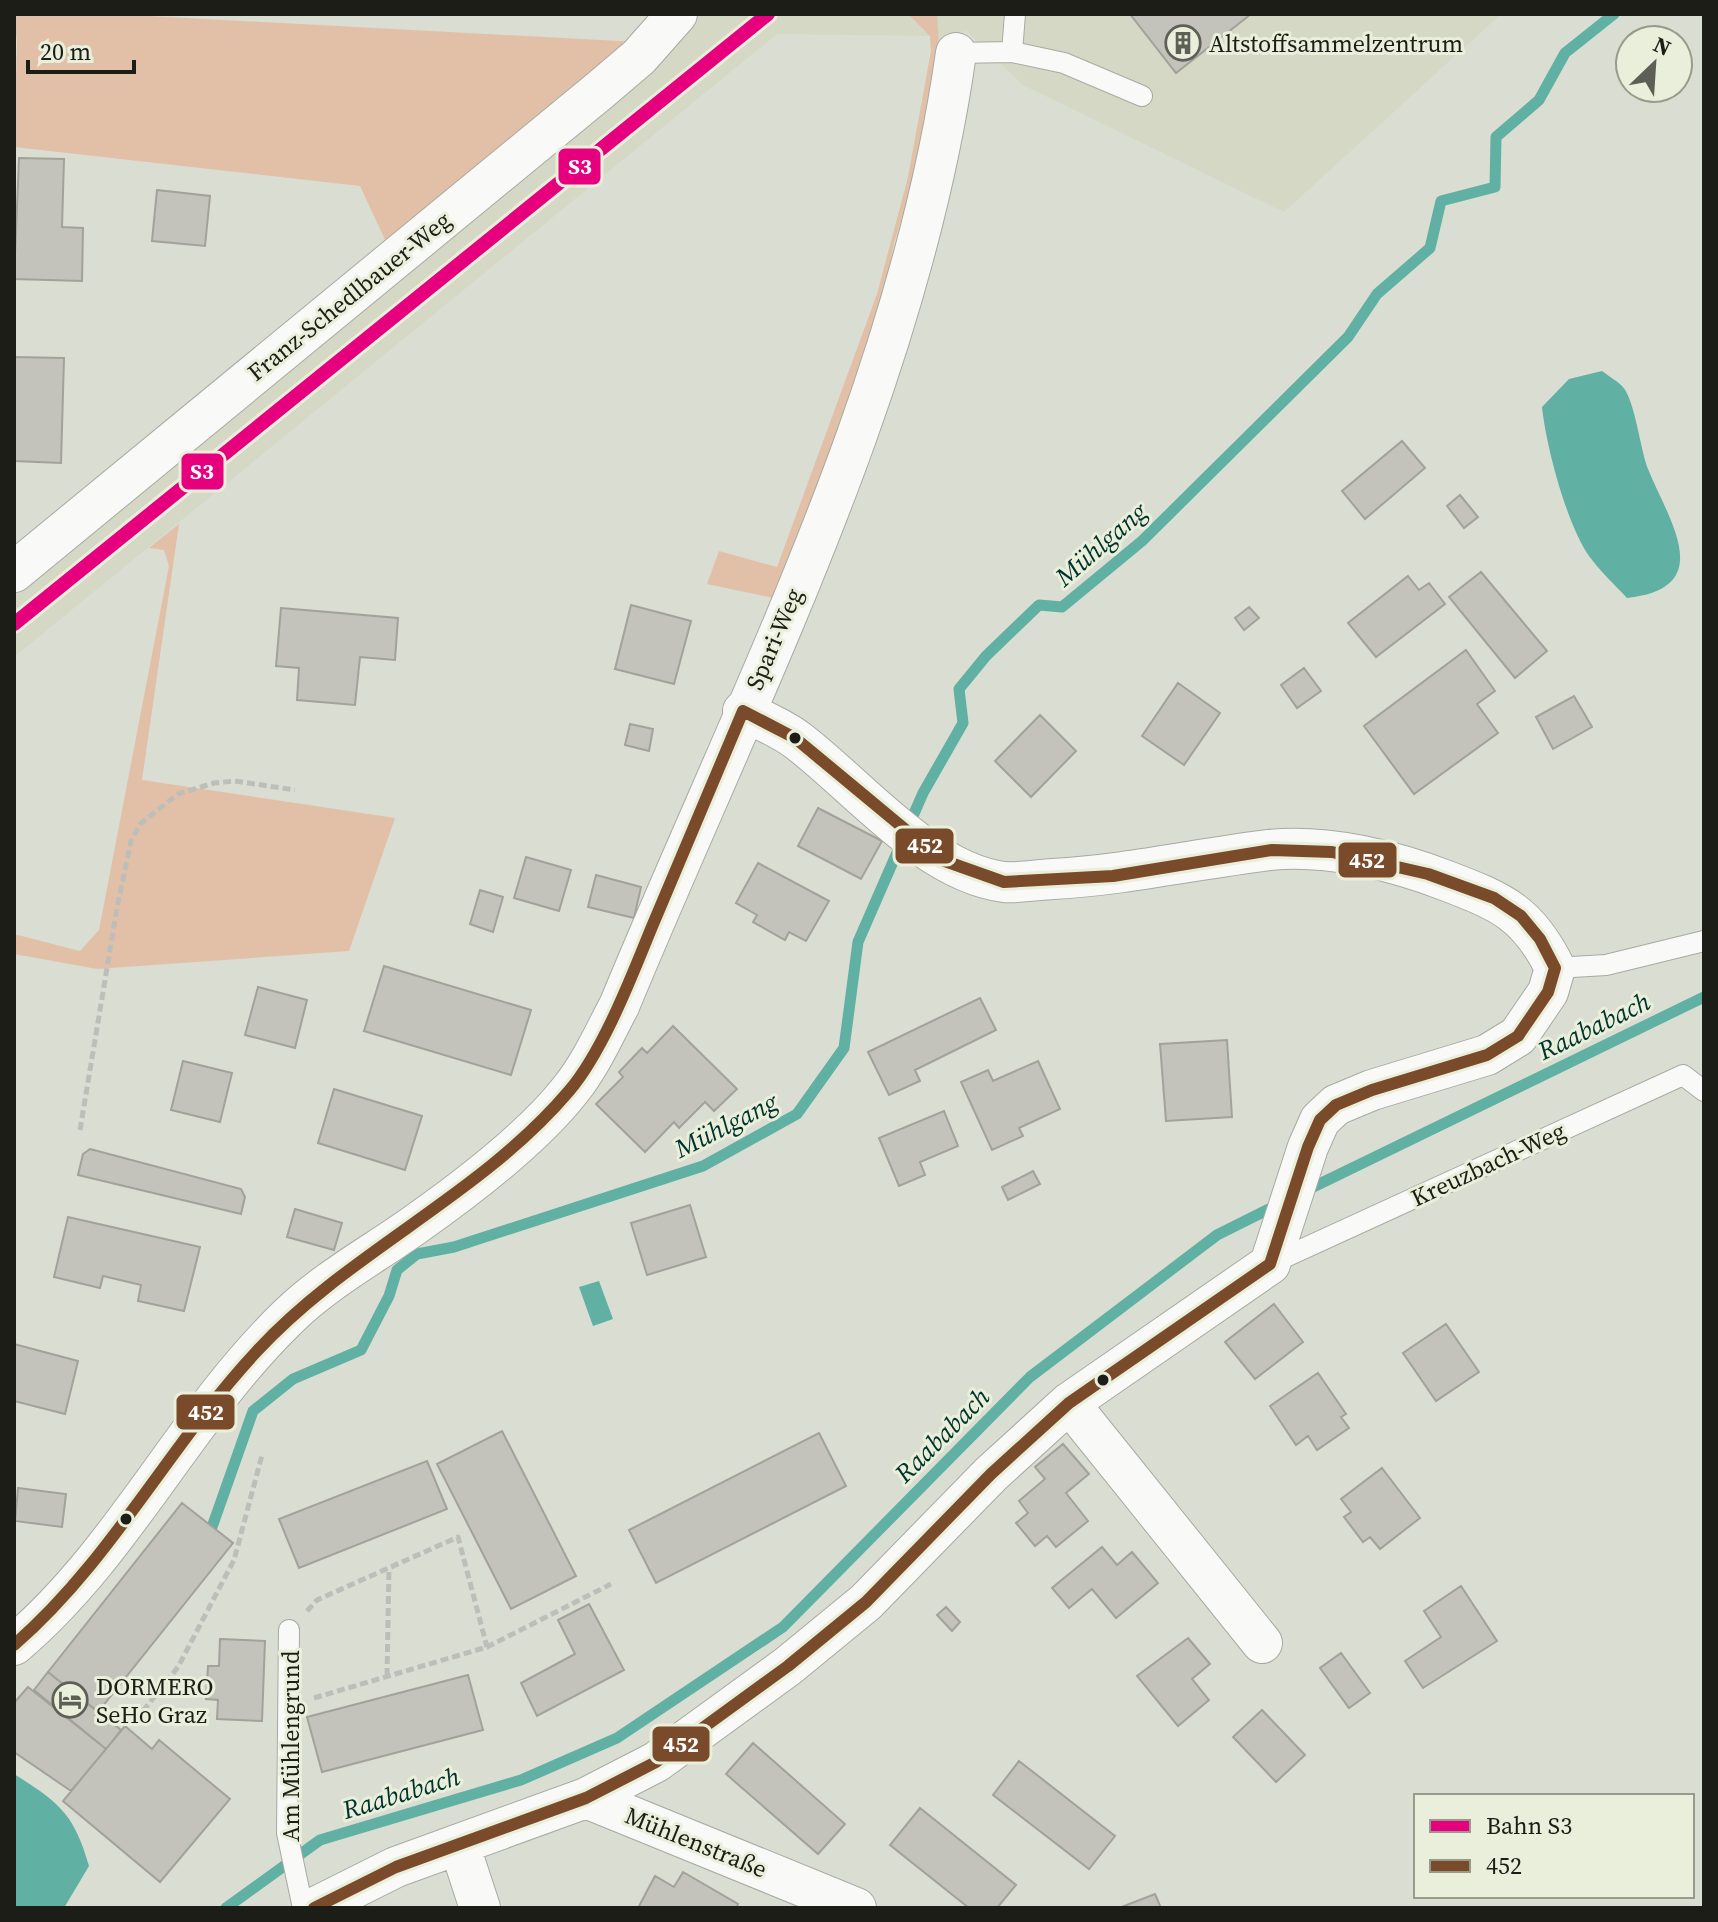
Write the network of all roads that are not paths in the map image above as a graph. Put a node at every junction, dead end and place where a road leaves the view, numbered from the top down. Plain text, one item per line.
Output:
1 (677, 14) edge
2 (1015, 14) edge
3 (1012, 52) junction
4 (956, 53) joint
5 (1142, 96) dead end
6 (14, 572) edge
7 (743, 711) junction
8 (1704, 941) edge
9 (1555, 968) junction
10 (1704, 1091) edge
11 (1274, 1247) junction
12 (1069, 1403) junction
13 (289, 1630) road end
14 (1262, 1643) dead end
15 (14, 1645) edge
16 (586, 1798) junction
17 (459, 1844) junction
18 (303, 1908) edge
19 (314, 1908) edge
20 (480, 1908) edge
21 (856, 1908) edge

1 - 6 street, Franz-Schedlbauer-Weg
2 - 3 lane
3 - 4 lane
3 - 5 lane
4 - 7 street, Spari-Weg
7 - 9 street
7 - 15 street, Spari-Weg
8 - 9 lane
9 - 11 street
10 - 11 lane, Kreuzbach-Weg
11 - 12 street, Kreuzbach-Weg
12 - 14 street
12 - 16 street, Kreuzbach-Weg
13 - 18 lane, Am Mühlengrund
16 - 17 street
16 - 21 street, Mühlenstraße
17 - 19 street
17 - 20 street

